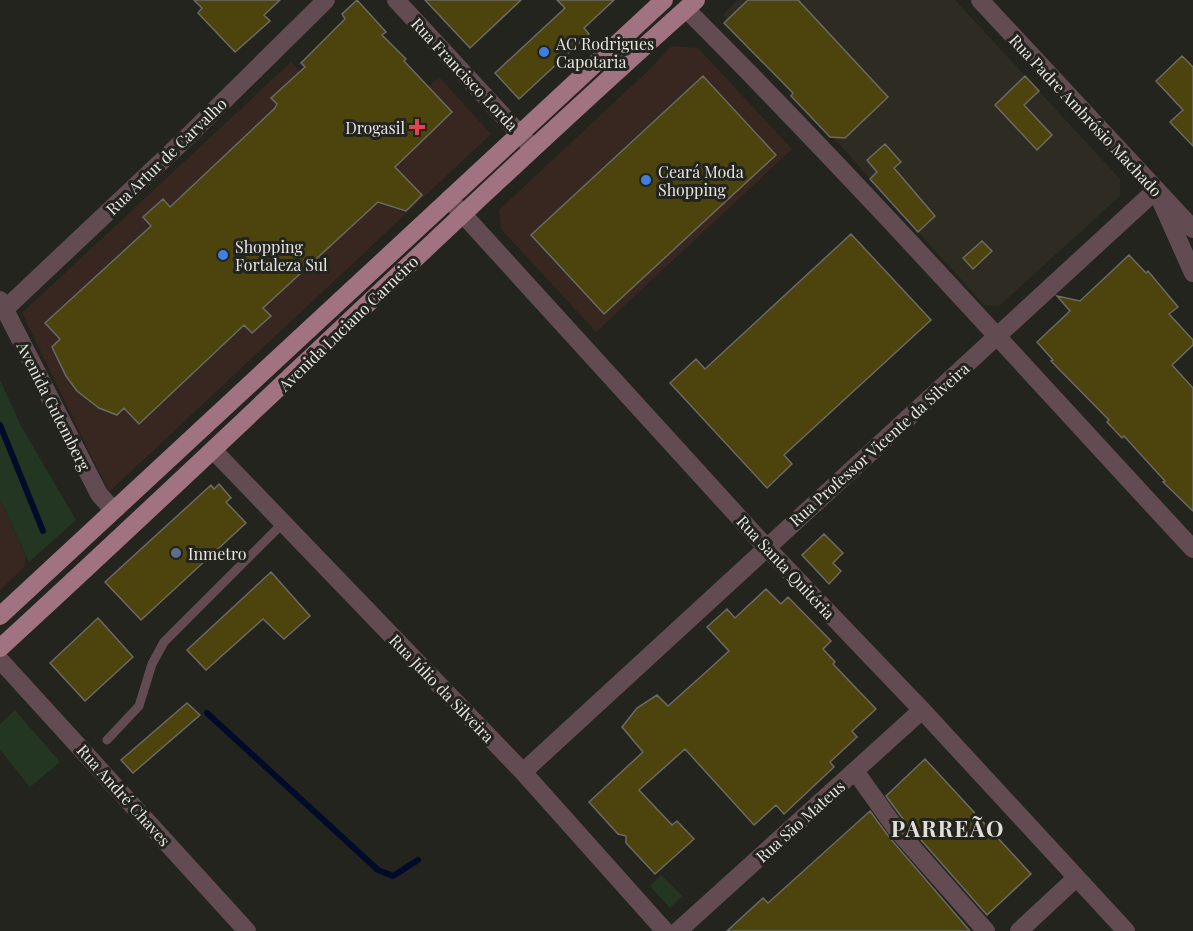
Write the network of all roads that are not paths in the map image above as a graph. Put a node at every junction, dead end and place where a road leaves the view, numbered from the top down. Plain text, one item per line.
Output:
1 (326, 0) edge
2 (396, 0) edge
3 (663, 0) edge
4 (980, 0) edge
5 (691, 4) edge
6 (520, 134) junction
7 (534, 149) junction
8 (1156, 190) junction
9 (449, 199) junction
10 (463, 214) junction
11 (1193, 229) edge
12 (1193, 273) edge
13 (2, 305) edge
14 (996, 338) junction
15 (214, 451) junction
16 (113, 510) junction
17 (283, 523) junction
18 (766, 547) junction
19 (1193, 549) edge
20 (0, 616) edge
21 (0, 648) edge
22 (0, 660) edge
23 (922, 710) junction
24 (107, 740) dead end
25 (855, 771) junction
26 (523, 772) junction
27 (1076, 878) junction
28 (247, 931) edge
29 (665, 931) edge
30 (678, 931) edge
31 (986, 931) edge
32 (1019, 931) edge
33 (1126, 931) edge

1 - 13 street, Rua Artur de Carvalho
2 - 6 street, Rua Francisco Lorda
3 - 6 main road, Avenida Luciano Carneiro
4 - 8 street, Rua Padre Ambrósio Machado
5 - 7 main road, Avenida Luciano Carneiro
5 - 14 street
6 - 7 street, Rua Francisco Lorda
6 - 9 main road, Avenida Luciano Carneiro
7 - 10 main road, Avenida Luciano Carneiro
8 - 11 street, Rua Padre Ambrósio Machado
8 - 12 street
8 - 14 street, Rua Professor Vicente da Silveira
9 - 10 street, Rua Santa Quitéria
9 - 16 main road, Avenida Luciano Carneiro
10 - 15 main road, Avenida Luciano Carneiro
10 - 18 street, Rua Santa Quitéria
13 - 16 street, Avenida Gutemberg
14 - 18 street, Rua Professor Vicente da Silveira
14 - 19 street
15 - 17 street, Rua Júlio da Silveira
15 - 21 main road, Avenida Luciano Carneiro
16 - 20 main road, Avenida Luciano Carneiro
17 - 24 lane
17 - 26 street, Rua Júlio da Silveira
18 - 23 street, Rua Santa Quitéria
18 - 26 street, Rua Professor Vicente da Silveira
22 - 28 street, Rua André Chaves
23 - 25 street, Rua São Mateus
23 - 27 street, Rua Santa Quitéria
25 - 30 street, Rua São Mateus
25 - 31 street
26 - 29 street, Rua Júlio da Silveira
27 - 32 street
27 - 33 street, Rua Santa Quitéria

